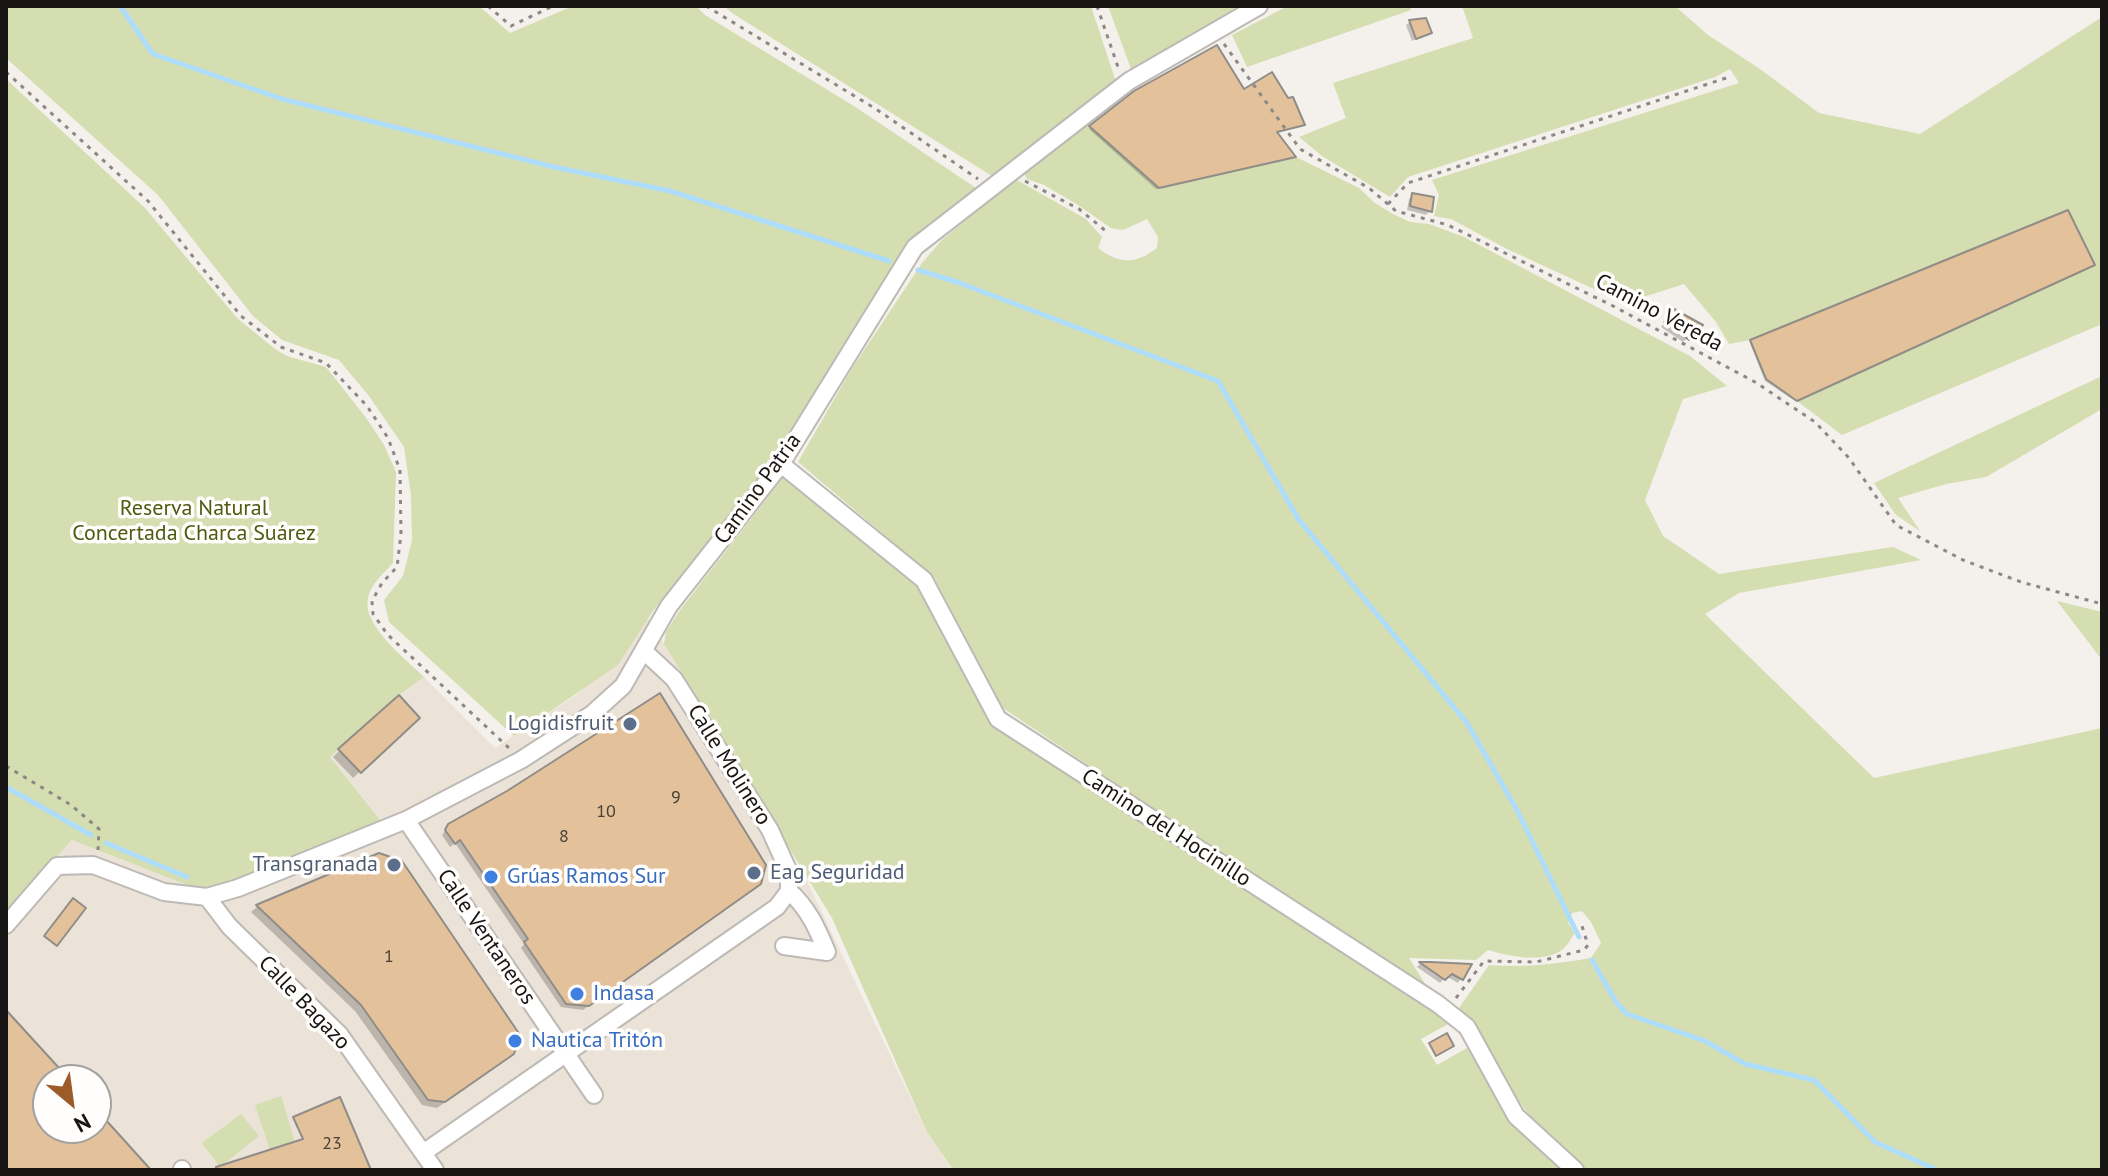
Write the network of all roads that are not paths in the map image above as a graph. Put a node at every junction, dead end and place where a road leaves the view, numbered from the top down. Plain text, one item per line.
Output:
1 (1259, 6) edge
2 (781, 464) junction
3 (645, 652) junction
4 (406, 820) junction
5 (789, 891) junction
6 (207, 897) junction
7 (6, 925) edge
8 (784, 946) dead end
9 (566, 1054) junction
10 (594, 1095) dead end
11 (423, 1153) junction
12 (435, 1170) edge
13 (1575, 1170) edge

1 - 2 street, Camino Patria
2 - 3 street, Camino Patria
2 - 13 street, Camino del Hocinillo
3 - 4 street, Camino Patria
3 - 5 street, Calle Molinero
4 - 6 street, Camino Patria
4 - 9 street, Calle Ventaneros
5 - 8 street
5 - 9 street
6 - 7 street
6 - 11 street, Calle Bagazo
9 - 10 street, Calle Ventaneros
9 - 11 street
11 - 12 street, Calle Bagazo

